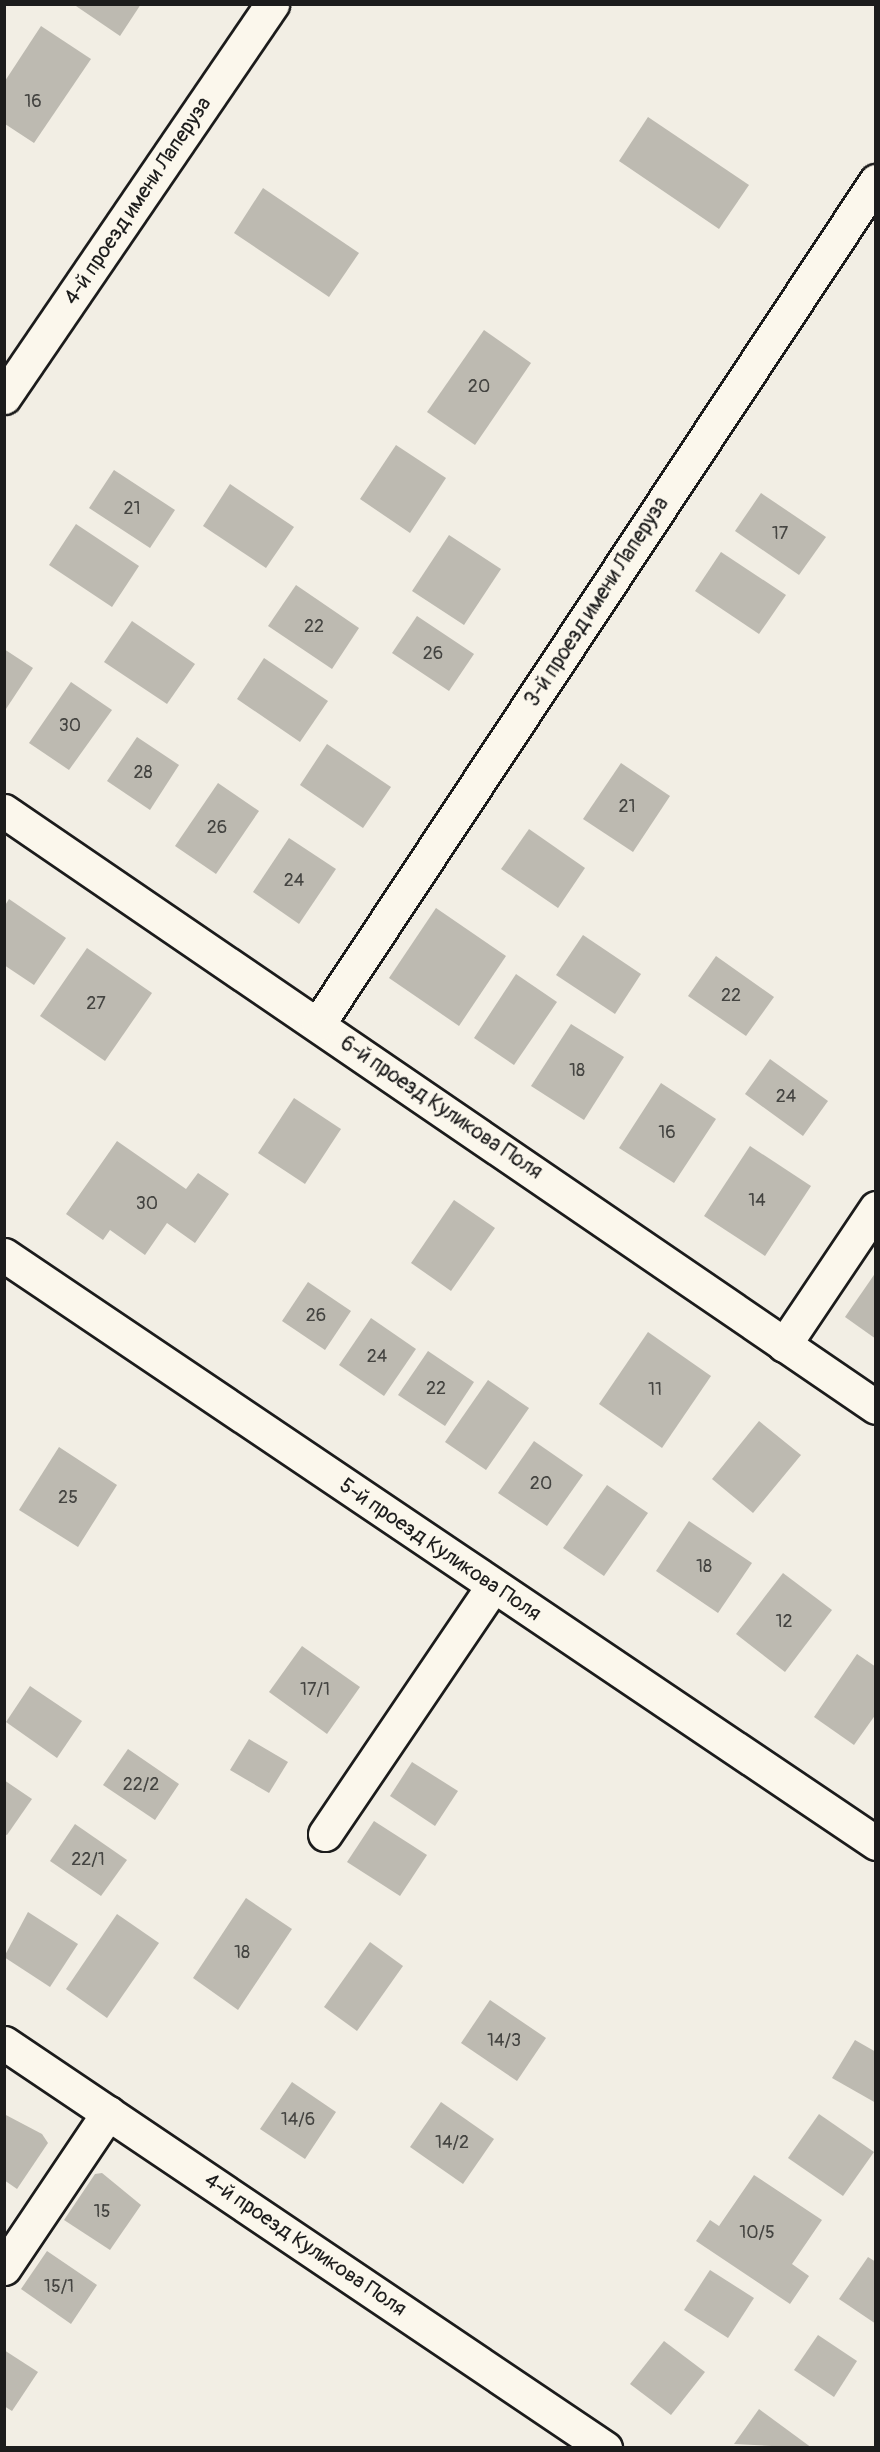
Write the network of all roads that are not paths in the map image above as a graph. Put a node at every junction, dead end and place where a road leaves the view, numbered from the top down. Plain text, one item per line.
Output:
1 (272, 4) edge
2 (876, 181) edge
3 (4, 397) edge
4 (4, 811) edge
5 (318, 1024) junction
6 (876, 1208) edge
7 (4, 1255) edge
8 (784, 1344) junction
9 (876, 1407) edge
10 (493, 1586) junction
11 (325, 1834) dead end
12 (876, 1843) edge
13 (4, 2043) edge
14 (108, 2113) junction
15 (4, 2268) edge
16 (605, 2448) edge

1 - 3 street, 4-й проезд имени Лаперуза
2 - 5 street, 3-й проезд имени Лаперуза
4 - 5 street, 6-й проезд Куликова Поля
5 - 8 street, 6-й проезд Куликова Поля
6 - 8 street
7 - 10 street, 5-й проезд Куликова Поля
8 - 9 street, 6-й проезд Куликова Поля
10 - 11 street
10 - 12 street, 5-й проезд Куликова Поля
13 - 14 street, 4-й проезд Куликова Поля
14 - 15 street
14 - 16 street, 4-й проезд Куликова Поля

